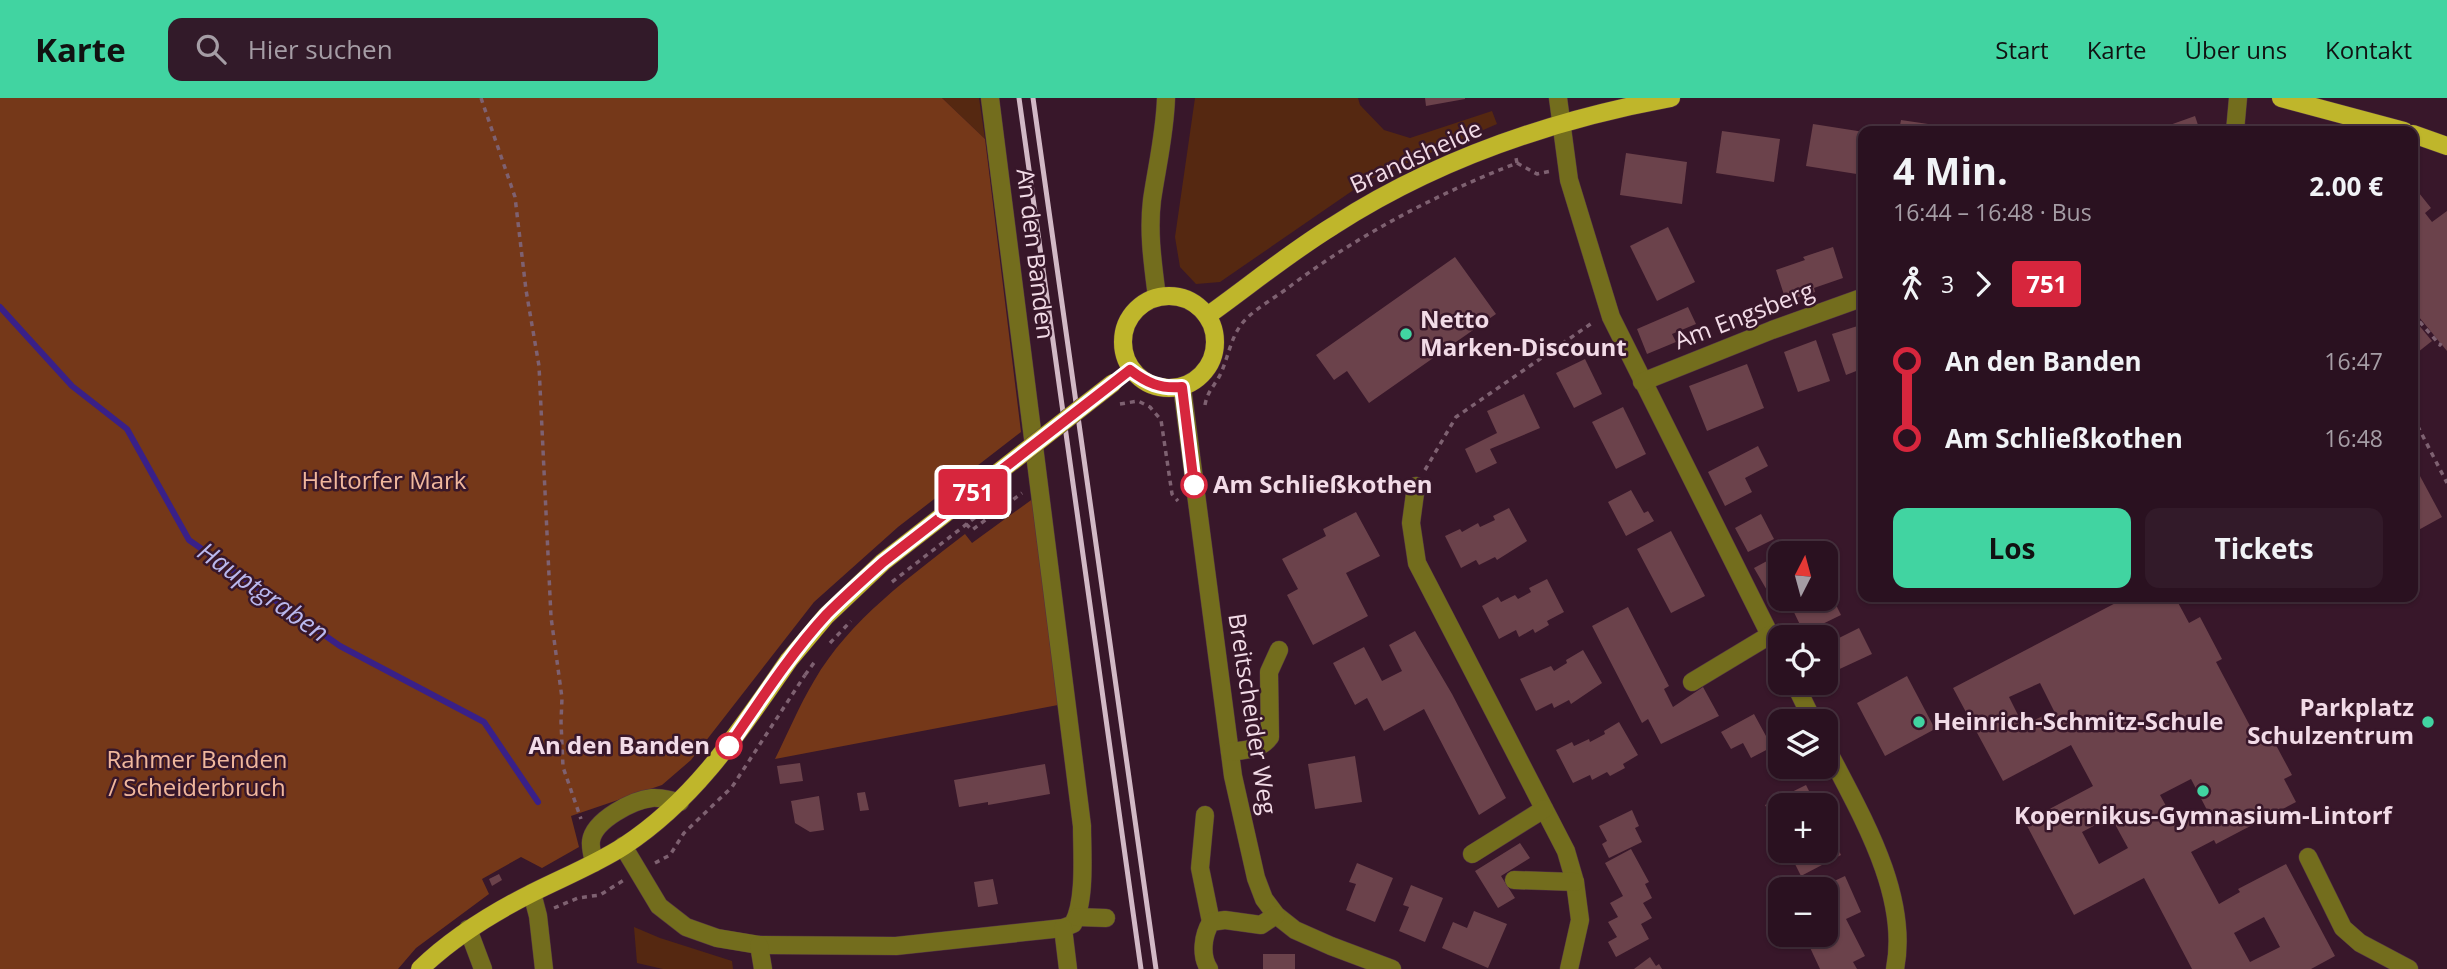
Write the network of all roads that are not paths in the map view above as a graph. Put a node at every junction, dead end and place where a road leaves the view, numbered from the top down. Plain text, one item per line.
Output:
1 (990, 98) edge
2 (1166, 98) edge
3 (1558, 98) edge
4 (1671, 98) edge
5 (2238, 98) edge
6 (2281, 98) edge
7 (1562, 122) junction
8 (2235, 126) edge
9 (2385, 126) edge
10 (2418, 136) edge
11 (2447, 146) edge
12 (1157, 297) junction
13 (1858, 299) edge
14 (1207, 316) junction
15 (1130, 370) junction
16 (1642, 382) junction
17 (1182, 387) junction
18 (1416, 486) road end
19 (1768, 631) edge
20 (1768, 636) edge
21 (1279, 650) dead end
22 (1692, 682) dead end
23 (1230, 752) junction
24 (1838, 771) edge
25 (680, 802) junction
26 (1544, 809) junction
27 (1205, 815) dead end
28 (623, 846) junction
29 (1472, 854) dead end
30 (2308, 857) dead end
31 (594, 863) junction
32 (1514, 880) dead end
33 (1575, 882) junction
34 (532, 893) junction
35 (1276, 915) junction
36 (1106, 918) dead end
37 (1211, 922) junction
38 (1070, 923) junction
39 (468, 929) junction
40 (759, 945) junction
41 (419, 969) edge
42 (483, 969) edge
43 (544, 969) edge
44 (762, 969) edge
45 (1068, 969) edge
46 (1209, 969) edge
47 (1392, 969) edge
48 (1569, 969) edge
49 (1895, 969) edge
50 (2409, 969) edge

1 - 38 street, An den Banden
2 - 12 street
3 - 7 street
4 - 7 main road, Brandsheide
5 - 8 street
6 - 9 main road
7 - 14 main road, Brandsheide
7 - 16 street
10 - 11 main road
12 - 14 main road
12 - 15 main road
13 - 16 street, Am Engsberg
14 - 17 main road
15 - 17 main road
15 - 25 main road, bridge
16 - 19 street
17 - 23 street, Breitscheider Weg
18 - 26 street
20 - 22 street
21 - 23 street
23 - 35 street, Breitscheider Weg
24 - 49 street
25 - 28 main road
25 - 31 street
26 - 29 street
26 - 33 street
27 - 37 street
28 - 31 main road
28 - 40 street
30 - 50 street
31 - 34 main road
32 - 33 street
33 - 48 street
34 - 39 main road
34 - 43 street
35 - 37 street
35 - 47 street, Breitscheider Weg
36 - 38 street
37 - 46 street
38 - 40 street
38 - 45 street, An den Banden
39 - 41 main road
39 - 42 street
40 - 44 street

